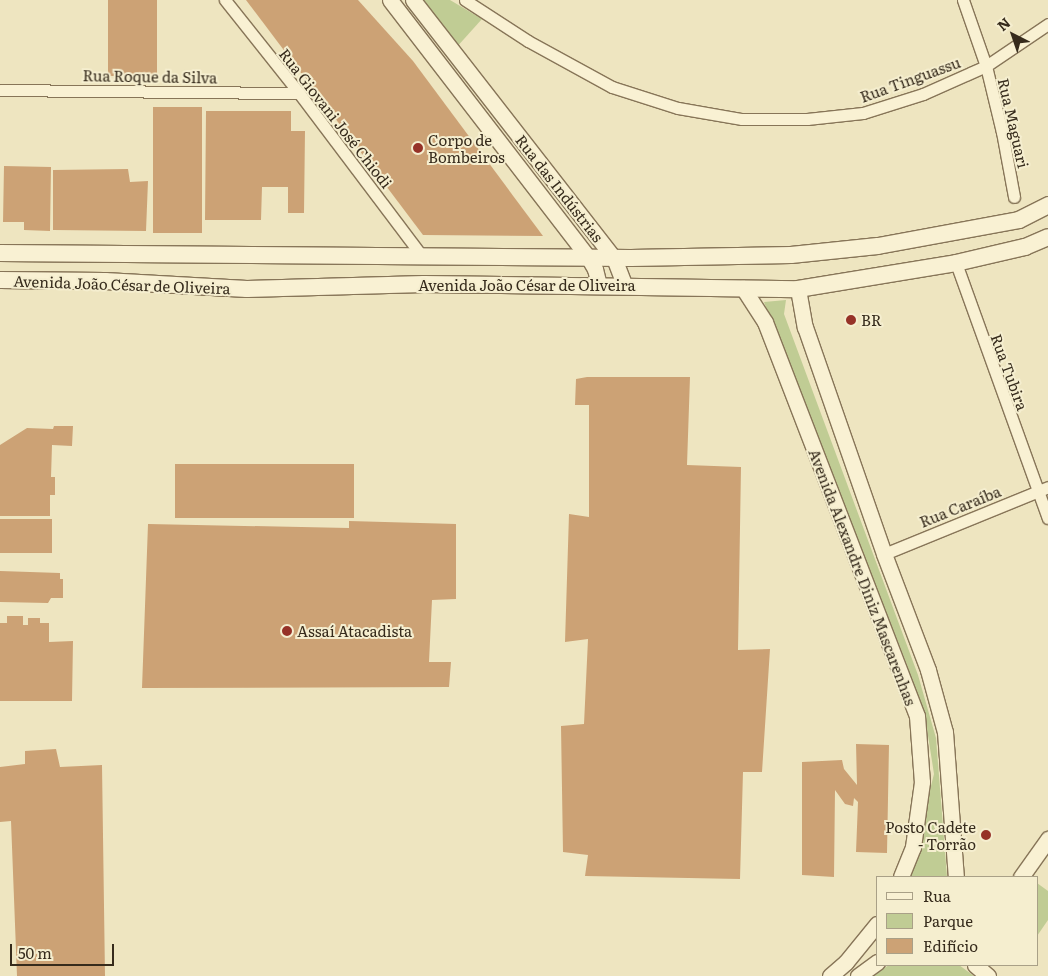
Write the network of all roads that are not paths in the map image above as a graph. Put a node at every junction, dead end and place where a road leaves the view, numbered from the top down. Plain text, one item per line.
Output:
1 (225, 0) edge
2 (390, 0) edge
3 (413, 0) edge
4 (465, 0) edge
5 (963, 0) edge
6 (1048, 24) edge
7 (986, 66) junction
8 (0, 90) edge
9 (299, 93) junction
10 (1014, 197) dead end
11 (1048, 205) edge
12 (1048, 237) edge
13 (0, 253) edge
14 (422, 256) junction
15 (588, 257) junction
16 (614, 258) junction
17 (956, 264) junction
18 (0, 280) edge
19 (599, 285) junction
20 (625, 286) junction
21 (743, 288) junction
22 (798, 288) junction
23 (1043, 489) edge
24 (1048, 518) edge
25 (884, 554) junction
26 (1048, 839) edge
27 (901, 876) edge
28 (956, 876) edge
29 (1022, 876) edge
30 (876, 925) edge
31 (846, 962) junction
32 (876, 963) edge
33 (976, 966) edge
34 (859, 975) edge
35 (830, 976) edge
36 (988, 976) edge

1 - 9 street, Rua Giovani José Chiodi
2 - 15 street, Rua das Indústrias
3 - 16 street, Rua das Indústrias
4 - 7 street, Rua Tinguassu
5 - 7 street, Rua Maguari
6 - 7 street, Rua Tinguassu
7 - 10 street, Rua Maguari
8 - 9 street, Rua Roque da Silva
9 - 14 street, Rua Giovani José Chiodi
11 - 16 main road, Avenida João César de Oliveira
12 - 17 main road, Avenida João César de Oliveira
13 - 14 main road, Avenida João César de Oliveira
14 - 15 main road, Avenida João César de Oliveira
15 - 16 main road, Avenida João César de Oliveira
15 - 19 street, Rua das Indústrias
16 - 20 street, Rua das Indústrias
17 - 22 main road, Avenida João César de Oliveira
17 - 23 street, Rua Tubira
18 - 19 main road, Avenida João César de Oliveira
19 - 20 main road, Avenida João César de Oliveira
20 - 21 main road, Avenida João César de Oliveira
21 - 22 main road, Avenida João César de Oliveira
21 - 27 street, Avenida Alexandre Diniz Mascarenhas
22 - 25 street, Avenida Alexandre Diniz Mascarenhas
23 - 24 street, Rua Tubira
23 - 25 street, Rua Caraíba
25 - 28 street, Avenida Alexandre Diniz Mascarenhas
26 - 29 street
30 - 31 street
31 - 34 street
31 - 35 street
32 - 34 street
33 - 36 street

